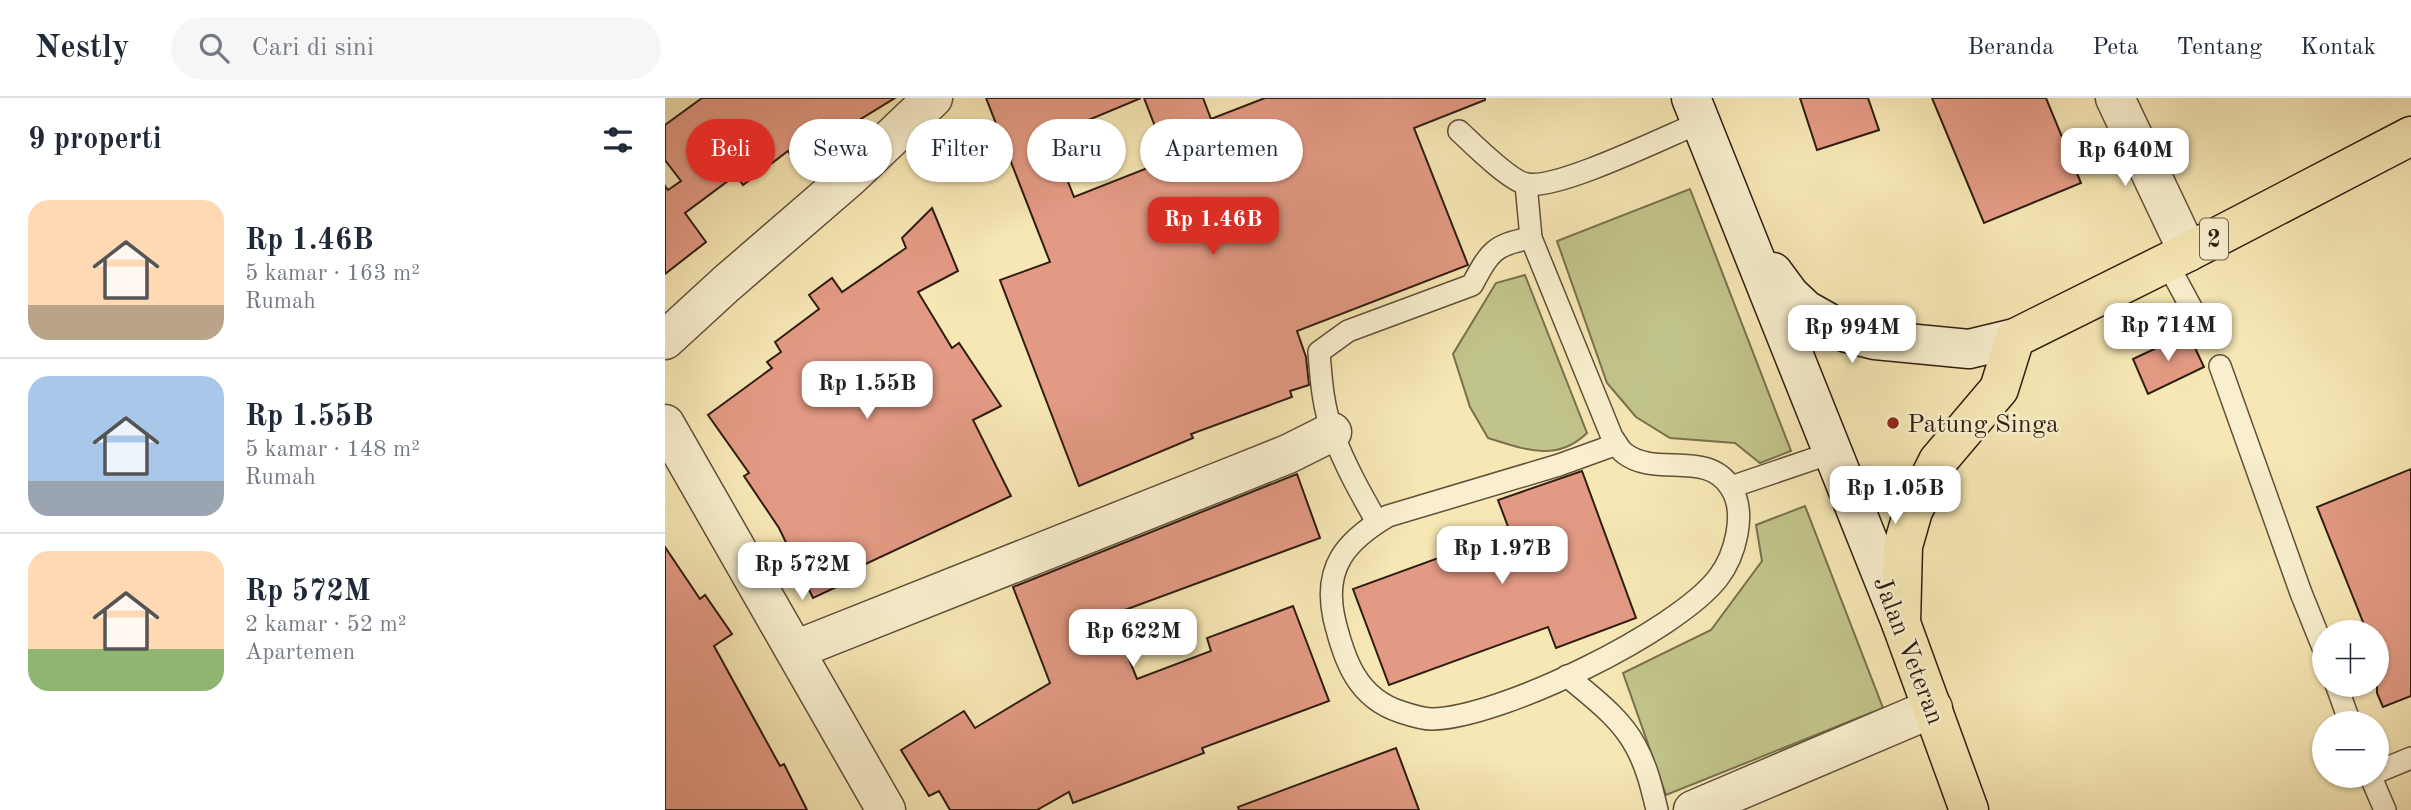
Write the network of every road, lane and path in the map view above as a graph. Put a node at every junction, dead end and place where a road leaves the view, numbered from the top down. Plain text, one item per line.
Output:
1 (933, 98) edge
2 (2115, 98) edge
3 (1696, 110) edge
4 (1459, 131) dead end
5 (2411, 136) edge
6 (1526, 184) junction
7 (1531, 238) junction
8 (1748, 239) junction
9 (2177, 258) junction
10 (2205, 332) dead end
11 (2015, 338) junction
12 (665, 340) edge
13 (2220, 366) dead end
14 (665, 424) edge
15 (1332, 432) junction
16 (1617, 444) junction
17 (1834, 452) junction
18 (1731, 487) junction
19 (1377, 522) junction
20 (2312, 620) edge
21 (1901, 623) junction
22 (795, 650) junction
23 (1567, 676) junction
24 (1933, 708) junction
25 (2411, 758) edge
26 (2389, 767) edge
27 (2376, 788) edge
28 (886, 810) edge
29 (1657, 810) edge
30 (1693, 810) edge
31 (1969, 810) edge
32 (2385, 810) edge

1 - 12 street
2 - 9 street
3 - 6 lane
3 - 8 street
4 - 6 lane
5 - 9 highway, 2
6 - 7 lane
7 - 15 lane
7 - 16 lane
8 - 11 street
8 - 17 street, Jalan Veteran
9 - 10 lane
9 - 11 highway, 2
11 - 21 highway
13 - 20 lane
14 - 22 street
15 - 19 lane
15 - 22 street
16 - 18 lane
16 - 19 lane
17 - 18 lane
17 - 21 street, Jalan Veteran
18 - 23 lane
19 - 23 lane
21 - 24 highway, Jalan Veteran
22 - 28 street
23 - 29 lane
24 - 30 street
24 - 31 highway, Jalan Veteran
25 - 26 lane
27 - 32 lane

